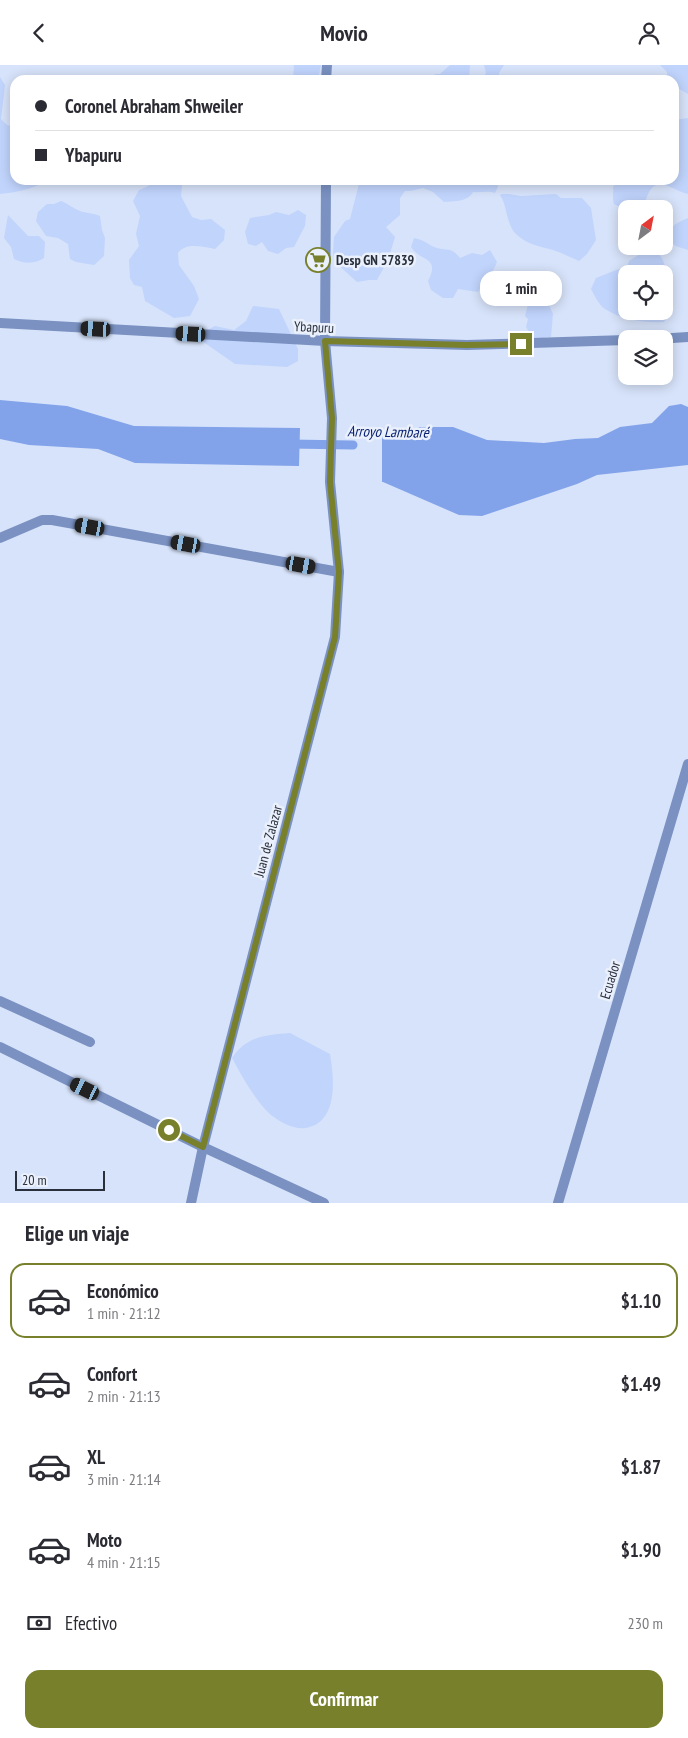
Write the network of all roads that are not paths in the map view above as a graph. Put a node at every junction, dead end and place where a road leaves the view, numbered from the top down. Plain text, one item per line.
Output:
1 (326, 185) edge
2 (0, 323) edge
3 (688, 337) edge
4 (673, 338) edge
5 (618, 340) edge
6 (325, 341) junction
7 (0, 538) edge
8 (339, 572) junction
9 (688, 764) edge
10 (685, 785) edge
11 (0, 1001) edge
12 (90, 1042) dead end
13 (0, 1047) edge
14 (203, 1147) junction
15 (192, 1203) edge
16 (324, 1203) edge
17 (558, 1203) edge

1 - 6 street
2 - 6 street, Ybapuru
3 - 4 street
5 - 6 street, Ybapuru
6 - 8 street, Juan de Zalazar
7 - 8 street
8 - 14 street, Juan de Zalazar
9 - 10 street, Ecuador
10 - 17 street, Ecuador
11 - 12 street
13 - 14 street
14 - 15 street, Juan de Zalazar
14 - 16 street

